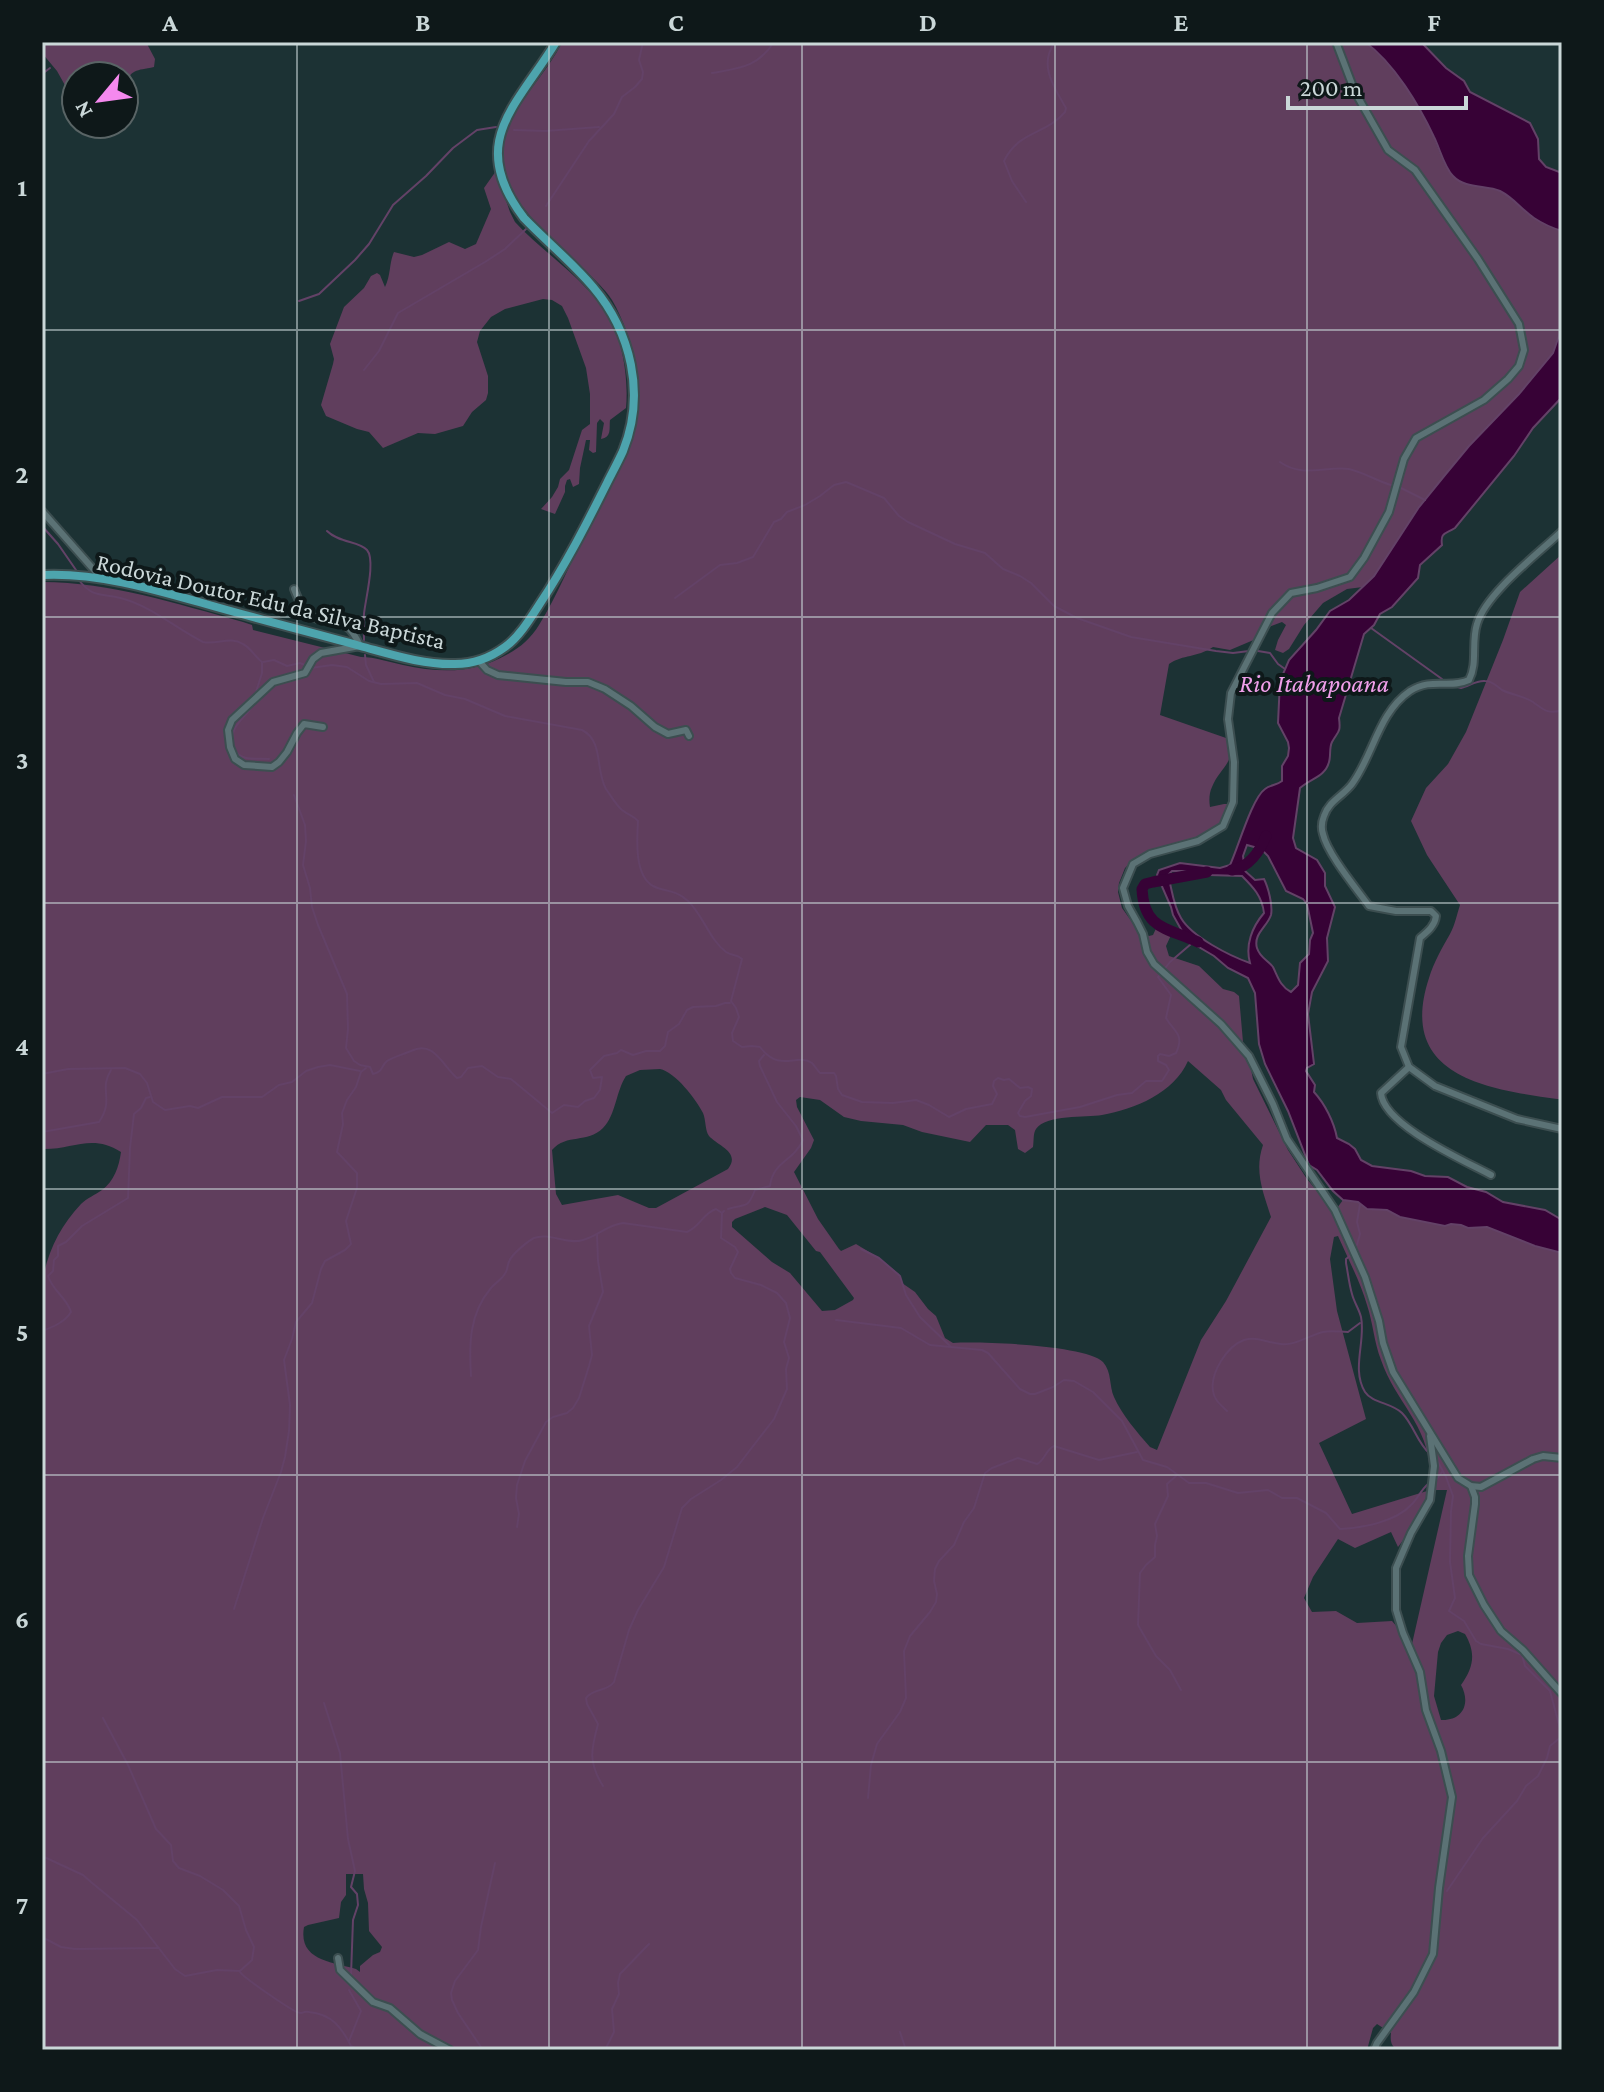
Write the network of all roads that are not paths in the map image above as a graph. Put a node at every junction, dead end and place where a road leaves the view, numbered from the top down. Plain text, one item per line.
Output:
1 (556, 42) edge
2 (1336, 42) edge
3 (42, 511) edge
4 (1562, 531) edge
5 (42, 575) edge
6 (102, 579) junction
7 (294, 589) dead end
8 (360, 646) junction
9 (479, 661) junction
10 (323, 727) dead end
11 (689, 736) dead end
12 (1409, 1067) junction
13 (1562, 1129) edge
14 (1491, 1175) dead end
15 (1430, 1432) junction
16 (1562, 1458) edge
17 (1471, 1486) junction
18 (1562, 1694) edge
19 (338, 1958) dead end
20 (450, 2050) edge
21 (1374, 2050) edge

1 - 9 main road, Rodovia Doutor Edu da Silva Baptista
2 - 15 street
3 - 6 street
4 - 12 street
5 - 6 main road, Rodovia Doutor Edu da Silva Baptista
6 - 8 main road, Rodovia Doutor Edu da Silva Baptista
7 - 8 street
8 - 9 main road, Rodovia Doutor Edu da Silva Baptista
8 - 10 street
9 - 11 street
12 - 13 street
12 - 14 street
15 - 17 street
15 - 21 street
16 - 17 street
17 - 18 street
19 - 20 street

